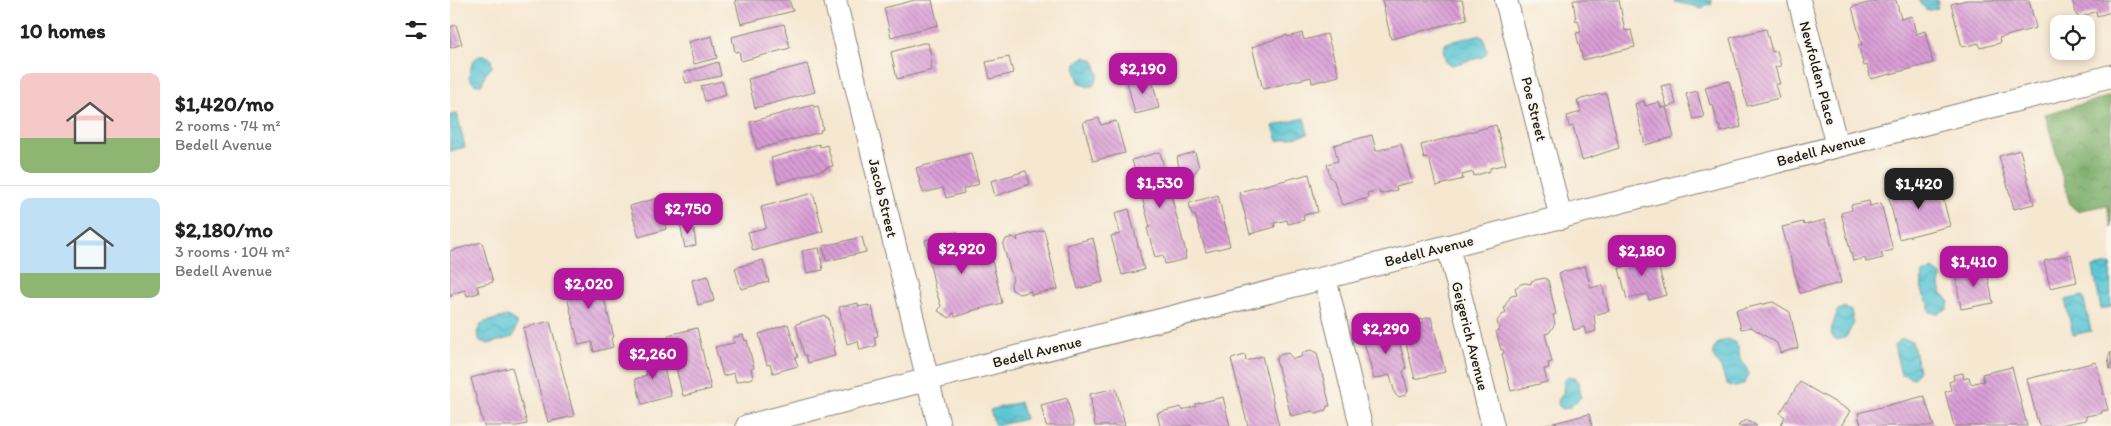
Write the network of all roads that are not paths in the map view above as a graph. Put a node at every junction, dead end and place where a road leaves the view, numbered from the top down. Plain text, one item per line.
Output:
1 (835, 0) edge
2 (1506, 0) edge
3 (1799, 0) edge
4 (2111, 76) edge
5 (1836, 146) junction
6 (1561, 218) junction
7 (1448, 246) junction
8 (1325, 278) junction
9 (928, 380) junction
10 (747, 426) edge
11 (939, 426) edge
12 (1361, 426) edge
13 (1493, 426) edge

1 - 9 street, Jacob Street
2 - 6 street, Poe Street
3 - 5 street, Newfolden Place
4 - 5 street, Bedell Avenue
5 - 6 street, Bedell Avenue
6 - 7 street, Bedell Avenue
7 - 8 street, Bedell Avenue
7 - 13 street, Geigerich Avenue
8 - 9 street, Bedell Avenue
8 - 12 street
9 - 10 street, Bedell Avenue
9 - 11 street, Jacob Street

